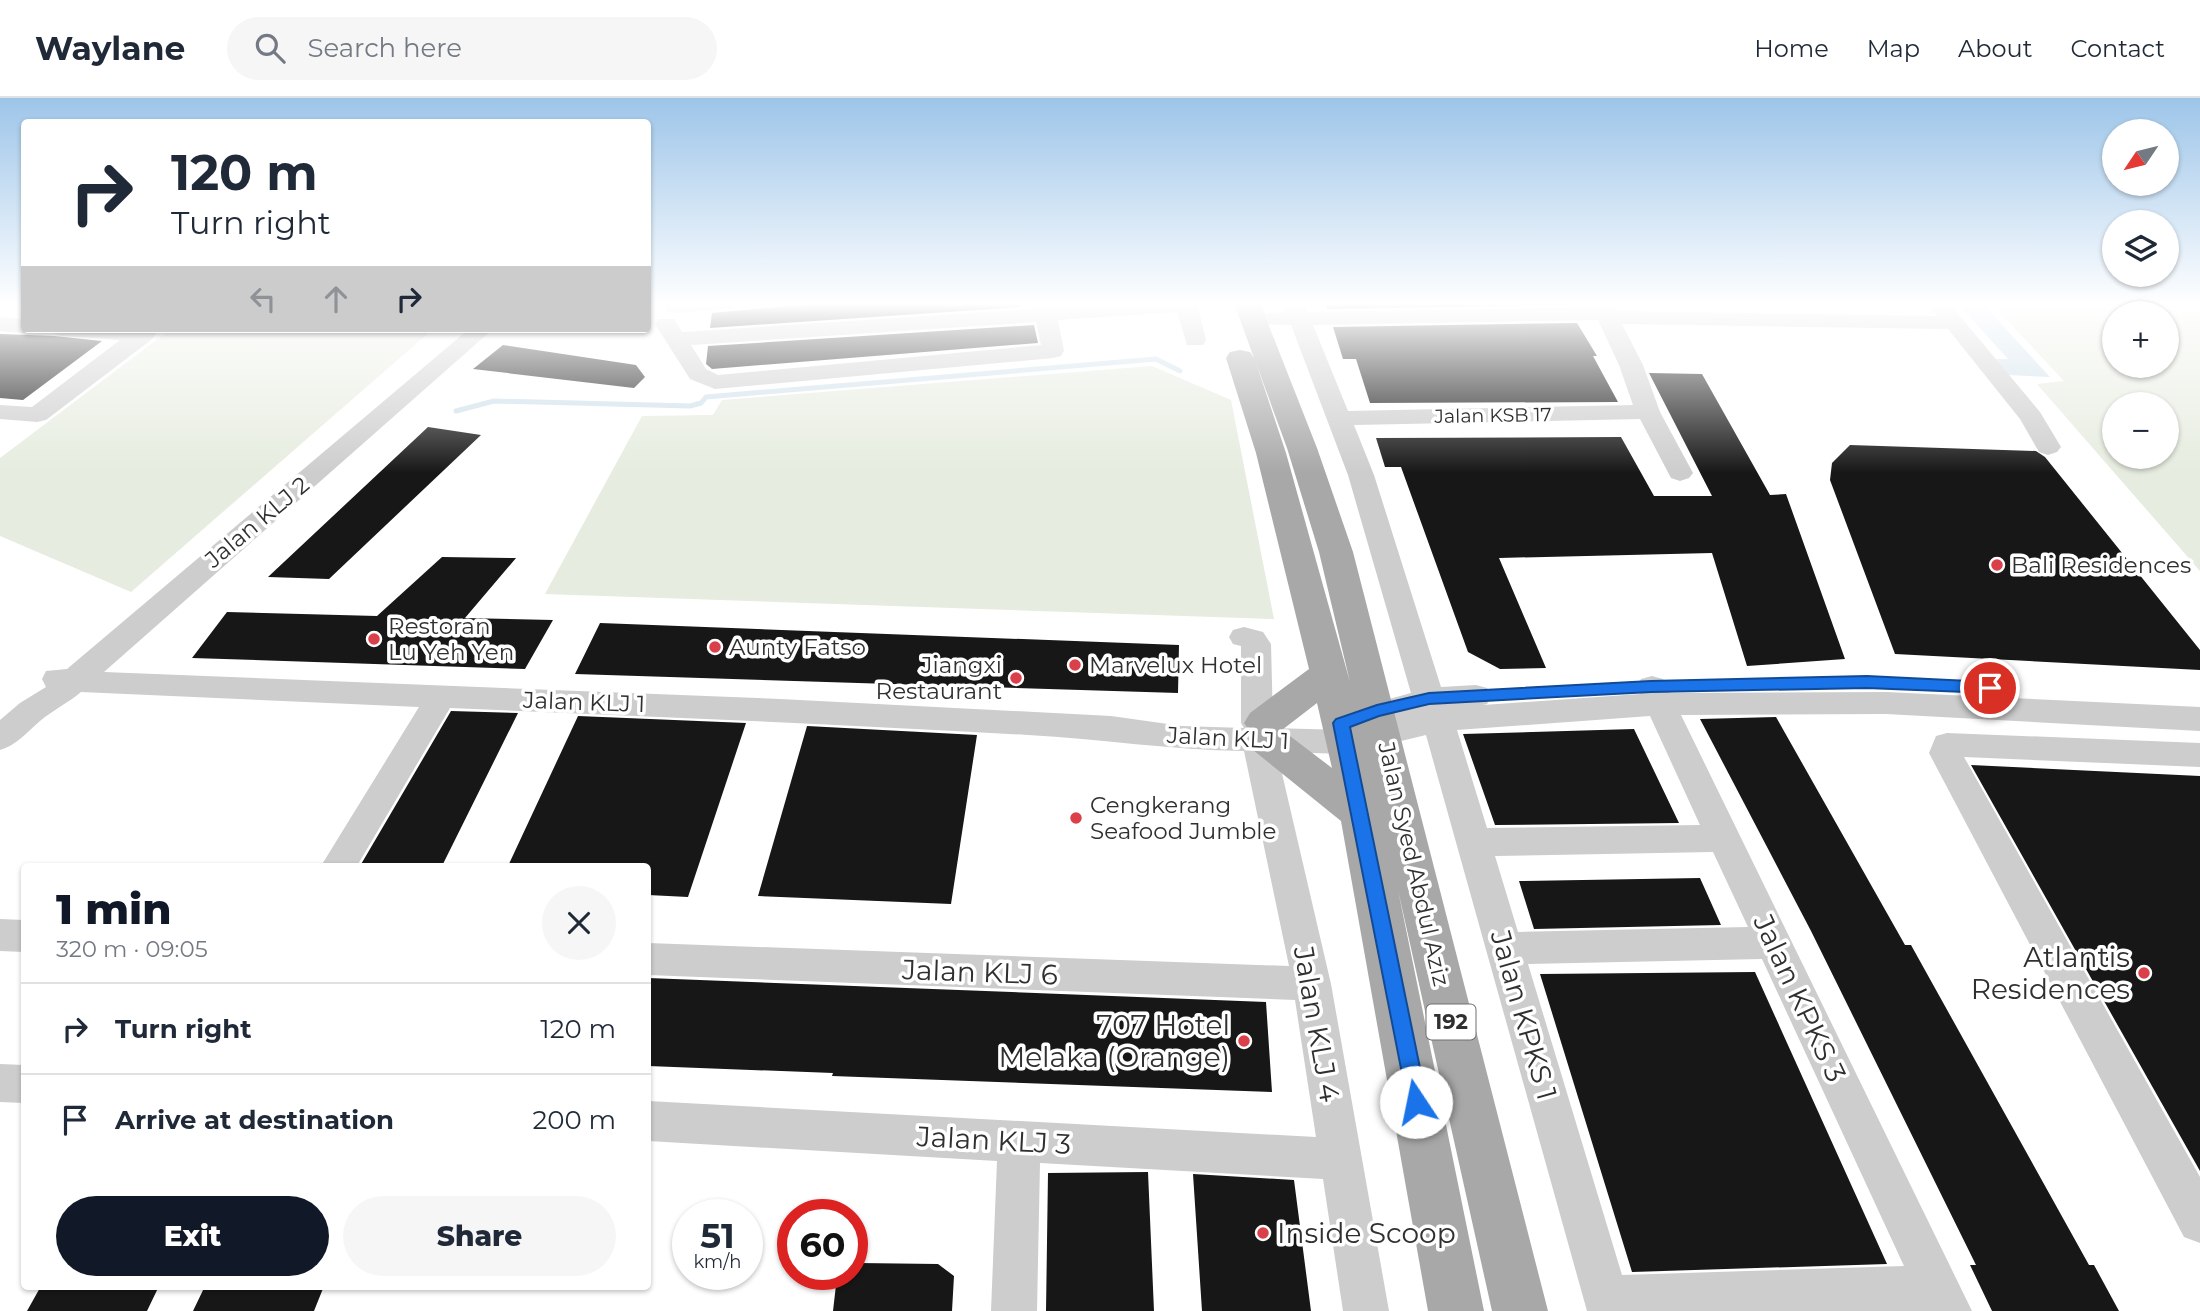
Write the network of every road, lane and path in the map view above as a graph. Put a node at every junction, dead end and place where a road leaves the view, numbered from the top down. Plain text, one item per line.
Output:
1 (110, 360) edge
2 (430, 360) edge
3 (444, 360) edge
4 (691, 360) edge
5 (959, 360) edge
6 (1254, 360) edge
7 (1315, 360) edge
8 (1628, 360) edge
9 (1985, 360) edge
10 (1263, 382) junction
11 (0, 412) edge
12 (1648, 412) junction
13 (1339, 418) junction
14 (355, 432) junction
15 (2048, 447) dead end
16 (1680, 473) dead end
17 (1244, 637) dead end
18 (1329, 674) junction
19 (65, 680) junction
20 (1655, 695) junction
21 (441, 697) junction
22 (2200, 697) edge
23 (2084, 703) junction
24 (2130, 705) junction
25 (1434, 709) junction
26 (2200, 719) edge
27 (1362, 727) junction
28 (1261, 731) junction
29 (0, 738) edge
30 (2120, 752) junction
31 (2183, 755) edge
32 (1362, 814) junction
33 (1724, 838) junction
34 (1472, 842) junction
35 (341, 863) edge
36 (0, 935) edge
37 (21, 936) edge
38 (1774, 943) junction
39 (1505, 948) junction
40 (651, 960) edge
41 (1312, 984) junction
42 (0, 1083) edge
43 (21, 1084) edge
44 (651, 1121) edge
45 (1019, 1141) junction
46 (1341, 1159) junction
47 (2200, 1221) edge
48 (1944, 1300) edge
49 (1608, 1305) edge
50 (1014, 1311) edge
51 (1366, 1311) edge
52 (1456, 1311) edge
53 (1520, 1311) edge

1 - 11 street
2 - 14 street, Jalan KLJ 2
3 - 14 street, Jalan KLJ 2
4 - 5 street
6 - 10 main road, Jalan Syed Abdul Aziz / 192
7 - 13 street, Jalan KPKS 1
8 - 12 street
9 - 15 street
10 - 18 main road, Jalan Syed Abdul Aziz / 192
10 - 27 main road, Jalan Syed Abdul Aziz / 192
12 - 13 street, Jalan KSB 17
12 - 16 street
13 - 25 street, Jalan KPKS 1
14 - 19 street, Jalan KLJ 2
17 - 28 street, Jalan KLJ 4
18 - 27 main road, Jalan Syed Abdul Aziz / 192
18 - 28 main road
19 - 21 street, Jalan KLJ 1
19 - 29 street, Jalan KLJ 2
20 - 23 street, Jalan KLJ 1
20 - 25 street, Jalan KLJ 1
20 - 33 street, Jalan KPKS 3
21 - 28 street, Jalan KLJ 1
21 - 35 street
22 - 24 street
23 - 24 street, Jalan KLJ 1
23 - 30 street
24 - 26 street
24 - 31 street
25 - 27 street, Jalan KLJ 1
25 - 34 street, Jalan KPKS 1
27 - 28 street, Jalan KLJ 1
27 - 32 main road, Jalan Syed Abdul Aziz / 192
27 - 53 main road, Jalan Syed Abdul Aziz / 192
28 - 32 main road
28 - 41 street, Jalan KLJ 4
30 - 31 street
30 - 47 street
32 - 52 main road, Jalan Syed Abdul Aziz / 192
33 - 34 street
33 - 38 street, Jalan KPKS 3
34 - 39 street, Jalan KPKS 1
36 - 37 street
38 - 39 street
38 - 48 street, Jalan KPKS 3
39 - 49 street, Jalan KPKS 1
40 - 41 street, Jalan KLJ 6
41 - 46 street, Jalan KLJ 4
42 - 43 street
44 - 45 street, Jalan KLJ 3
45 - 46 street, Jalan KLJ 3
45 - 50 street
46 - 51 street, Jalan KLJ 4
48 - 49 street

